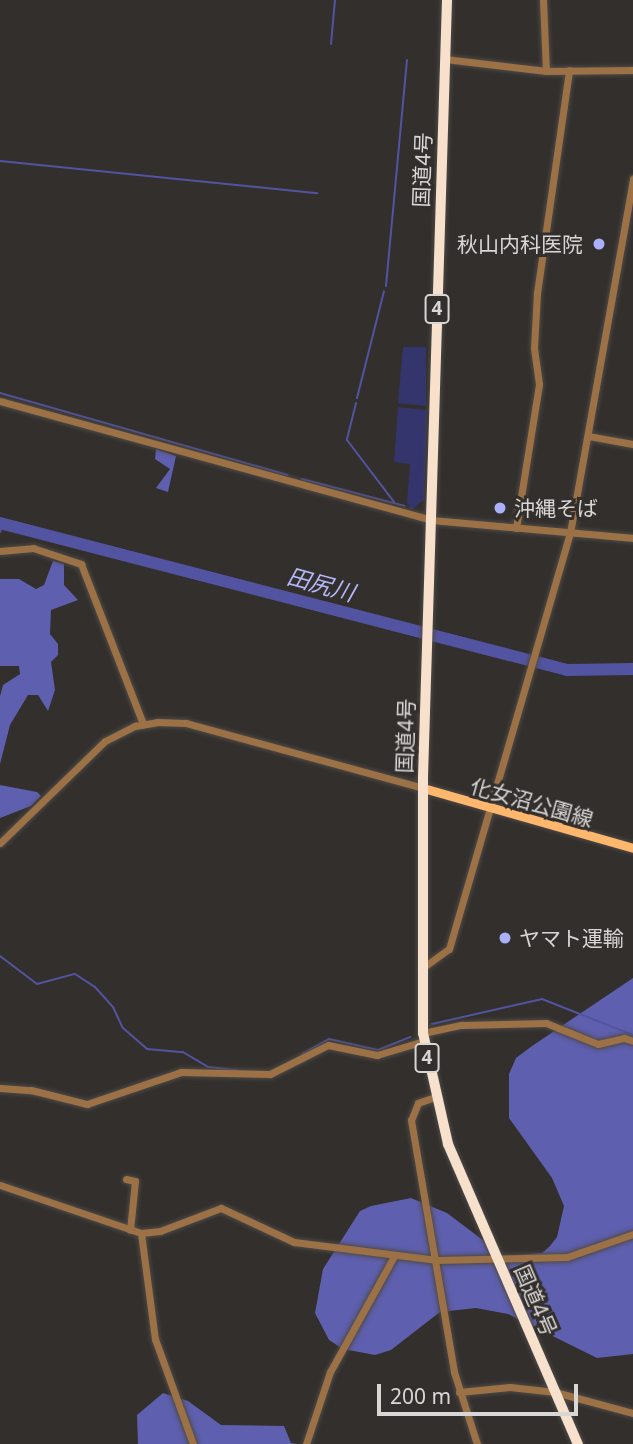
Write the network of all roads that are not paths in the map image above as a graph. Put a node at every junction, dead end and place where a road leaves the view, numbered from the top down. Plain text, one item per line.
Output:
1 (447, 0) edge
2 (543, 0) edge
3 (444, 59) junction
4 (569, 70) junction
5 (633, 70) edge
6 (546, 71) junction
7 (633, 179) edge
8 (1, 404) edge
9 (588, 436) junction
10 (633, 443) edge
11 (432, 520) junction
12 (516, 528) junction
13 (570, 533) junction
14 (633, 538) edge
15 (0, 551) edge
16 (143, 724) junction
17 (423, 788) junction
18 (489, 808) junction
19 (0, 843) edge
20 (633, 848) edge
21 (421, 969) junction
22 (424, 1037) junction
23 (633, 1041) edge
24 (0, 1088) edge
25 (435, 1097) junction
26 (126, 1180) dead end
27 (0, 1185) edge
28 (130, 1230) junction
29 (141, 1233) junction
30 (633, 1234) edge
31 (394, 1256) junction
32 (498, 1259) junction
33 (437, 1260) junction
34 (459, 1392) junction
35 (555, 1392) junction
36 (633, 1413) edge
37 (193, 1444) edge
38 (306, 1444) edge
39 (477, 1444) edge
40 (578, 1444) edge

1 - 3 highway, 国道4号 / 4
2 - 6 street
3 - 6 street
3 - 11 highway, 国道4号 / 4
4 - 5 street
4 - 6 street
4 - 12 street
7 - 9 street
8 - 11 street
9 - 10 street
9 - 13 street
11 - 12 street
11 - 17 highway, 国道4号 / 4
12 - 13 street
13 - 14 street
13 - 18 street
15 - 16 street
16 - 17 street
16 - 19 street
17 - 18 main road, 化女沼公園線
17 - 21 highway, 国道4号 / 4
18 - 20 main road, 化女沼公園線
18 - 21 street
21 - 22 highway, 国道4号 / 4
22 - 23 street
22 - 24 street
22 - 25 highway, 国道4号 / 4
25 - 32 highway, 国道4号 / 4
25 - 33 street
26 - 28 street
27 - 28 street
28 - 29 street
29 - 31 street
29 - 37 street
30 - 32 street
31 - 33 street
31 - 38 street
32 - 33 street
32 - 35 highway, 国道4号 / 4
33 - 34 street
34 - 35 street
34 - 39 street
35 - 36 street
35 - 40 highway, 国道4号 / 4

